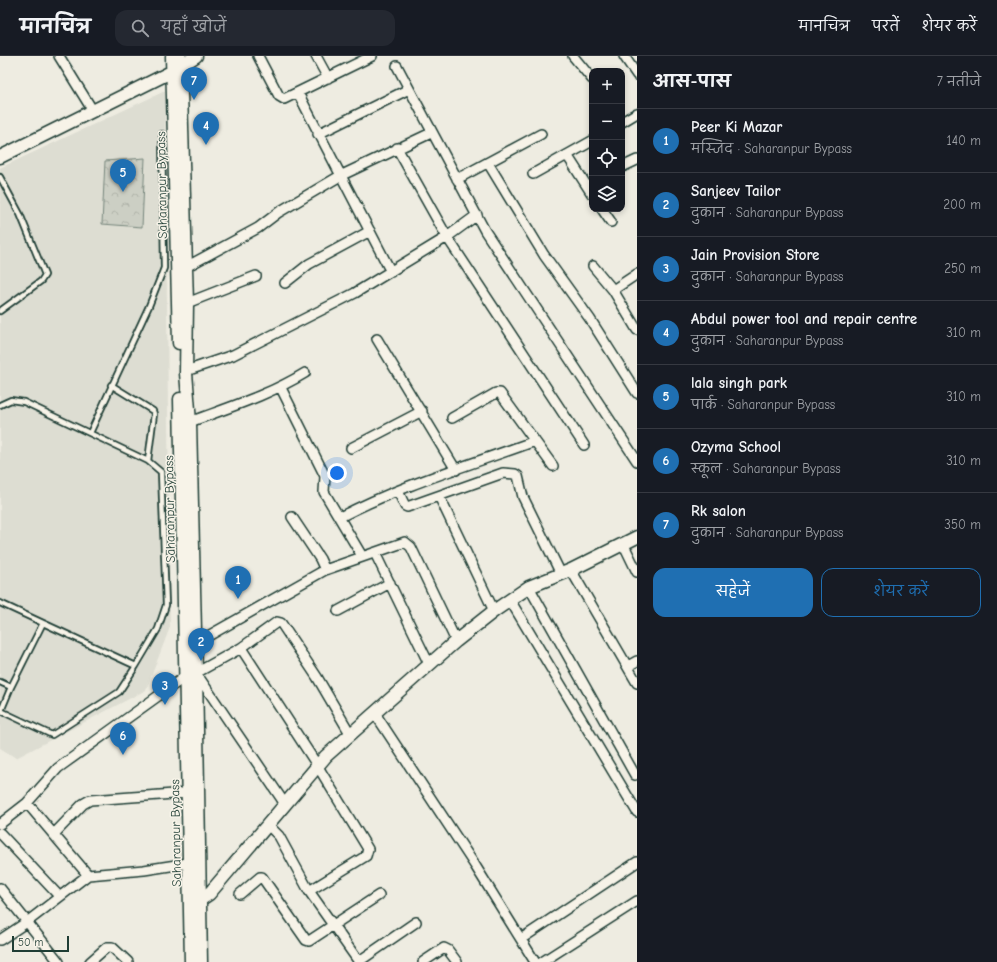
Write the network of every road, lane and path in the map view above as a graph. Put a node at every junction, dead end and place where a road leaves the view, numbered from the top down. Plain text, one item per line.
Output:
1 (59, 56) edge
2 (172, 56) edge
3 (196, 56) edge
4 (258, 56) edge
5 (316, 56) edge
6 (370, 56) edge
7 (573, 56) edge
8 (624, 56) edge
9 (178, 64) edge
10 (397, 66) dead end
11 (589, 75) edge
12 (637, 75) edge
13 (328, 78) junction
14 (409, 89) junction
15 (298, 93) junction
16 (92, 111) junction
17 (637, 113) edge
18 (625, 119) edge
19 (432, 133) junction
20 (162, 134) dead end
21 (318, 134) junction
22 (541, 134) dead end
23 (589, 143) edge
24 (398, 148) junction
25 (567, 155) junction
26 (0, 157) edge
27 (636, 162) edge
28 (488, 164) junction
29 (625, 166) edge
30 (533, 174) dead end
31 (340, 176) junction
32 (0, 177) edge
33 (457, 179) junction
34 (589, 189) edge
35 (604, 212) edge
36 (476, 215) junction
37 (611, 222) dead end
38 (370, 231) junction
39 (447, 237) junction
40 (594, 266) dead end
41 (186, 267) junction
42 (391, 272) junction
43 (637, 274) edge
44 (256, 276) dead end
45 (285, 283) dead end
46 (613, 290) junction
47 (187, 303) junction
48 (0, 311) edge
49 (634, 320) edge
50 (637, 330) edge
51 (377, 339) dead end
52 (186, 371) junction
53 (305, 373) dead end
54 (111, 385) junction
55 (281, 388) junction
56 (637, 393) edge
57 (0, 405) edge
58 (422, 411) junction
59 (452, 418) dead end
60 (190, 422) junction
61 (90, 433) junction
62 (535, 441) junction
63 (584, 445) dead end
64 (352, 448) dead end
65 (148, 461) junction
66 (637, 461) edge
67 (552, 466) dead end
68 (456, 470) junction
69 (398, 491) junction
70 (439, 496) junction
71 (292, 517) dead end
72 (340, 517) junction
73 (637, 537) edge
74 (623, 543) junction
75 (375, 553) junction
76 (362, 556) junction
77 (325, 570) junction
78 (566, 572) junction
79 (637, 572) edge
80 (390, 583) junction
81 (529, 587) junction
82 (510, 600) junction
83 (0, 603) edge
84 (338, 610) dead end
85 (494, 611) junction
86 (43, 623) junction
87 (456, 641) junction
88 (194, 644) junction
89 (241, 648) junction
90 (637, 661) edge
91 (429, 664) junction
92 (136, 666) junction
93 (628, 666) junction
94 (191, 674) junction
95 (0, 682) edge
96 (637, 683) edge
97 (11, 687) junction
98 (374, 712) junction
99 (351, 735) junction
100 (317, 765) junction
101 (635, 775) dead end
102 (188, 793) junction
103 (27, 802) junction
104 (284, 804) junction
105 (637, 812) edge
106 (0, 824) edge
107 (268, 825) junction
108 (0, 833) edge
109 (54, 834) junction
110 (637, 862) edge
111 (189, 863) junction
112 (88, 875) junction
113 (1, 890) edge
114 (309, 891) junction
115 (240, 894) dead end
116 (380, 895) dead end
117 (59, 896) junction
118 (195, 900) junction
119 (637, 901) edge
120 (27, 922) junction
121 (416, 922) dead end
122 (334, 925) junction
123 (521, 938) junction
124 (0, 940) edge
125 (59, 962) edge
126 (90, 962) edge
127 (128, 962) edge
128 (192, 962) edge
129 (201, 962) edge
130 (358, 962) edge
131 (423, 962) edge
132 (457, 962) edge
133 (535, 962) edge
134 (542, 962) edge

1 - 16 street
2 - 9 main road, Saharanpur Bypass
3 - 9 main road
4 - 15 street
5 - 13 street
6 - 13 street
7 - 11 street
8 - 12 street
9 - 16 main road
9 - 41 main road
9 - 94 main road, Saharanpur Bypass
10 - 14 street
13 - 15 street
14 - 19 street
14 - 21 street
15 - 21 street
16 - 26 main road
17 - 18 street
19 - 24 street
19 - 33 street
20 - 54 lane
21 - 31 street
22 - 28 street
23 - 25 street
24 - 31 street
24 - 39 street
25 - 30 street
25 - 34 street
27 - 29 street
28 - 33 street
28 - 56 street
31 - 38 street
31 - 41 street
32 - 48 lane
33 - 36 street
35 - 37 street
36 - 39 street
36 - 66 street
38 - 42 street
38 - 45 street
39 - 42 street
39 - 63 street
40 - 46 street
41 - 47 main road
42 - 52 street
43 - 46 street
44 - 47 street
46 - 49 street
47 - 52 main road
49 - 50 street
51 - 58 street
52 - 60 main road
53 - 55 street
54 - 61 lane
54 - 65 lane
55 - 60 street
55 - 72 street
57 - 61 lane
58 - 64 street
58 - 68 street
59 - 62 street
60 - 88 main road
61 - 65 lane
62 - 67 street
62 - 68 street
65 - 92 lane
68 - 69 street
69 - 70 street
69 - 72 street
70 - 78 street
70 - 85 street
71 - 77 street
72 - 76 street
73 - 74 main road
74 - 78 main road
74 - 79 street
75 - 76 street
75 - 80 street
75 - 87 street
76 - 77 street
77 - 88 street
78 - 81 main road
78 - 93 street
80 - 84 street
80 - 91 street
81 - 82 main road
81 - 101 street
82 - 85 main road
82 - 105 street
83 - 86 lane
85 - 87 main road
86 - 92 lane
86 - 97 lane
87 - 91 main road
88 - 94 main road
89 - 94 street
89 - 99 street
89 - 100 street
90 - 93 street
91 - 98 main road
92 - 97 lane
93 - 96 street
94 - 102 main road, Saharanpur Bypass
94 - 103 street
94 - 104 street
94 - 118 main road
95 - 97 lane
98 - 99 main road
98 - 123 street
99 - 100 main road
100 - 104 main road
100 - 114 street
102 - 109 street
102 - 111 main road, Saharanpur Bypass
103 - 106 street
103 - 109 street
104 - 107 main road
107 - 114 street
107 - 118 main road
108 - 117 street
109 - 112 street
110 - 123 street
111 - 112 street
111 - 118 main road, Saharanpur Bypass
112 - 117 street
113 - 120 street
114 - 122 street
115 - 122 street
116 - 122 street
117 - 120 street
118 - 128 main road, Saharanpur Bypass
118 - 129 main road
119 - 134 street
120 - 124 street
120 - 125 street
121 - 130 street
122 - 130 street
123 - 133 street
126 - 127 street
131 - 132 street

